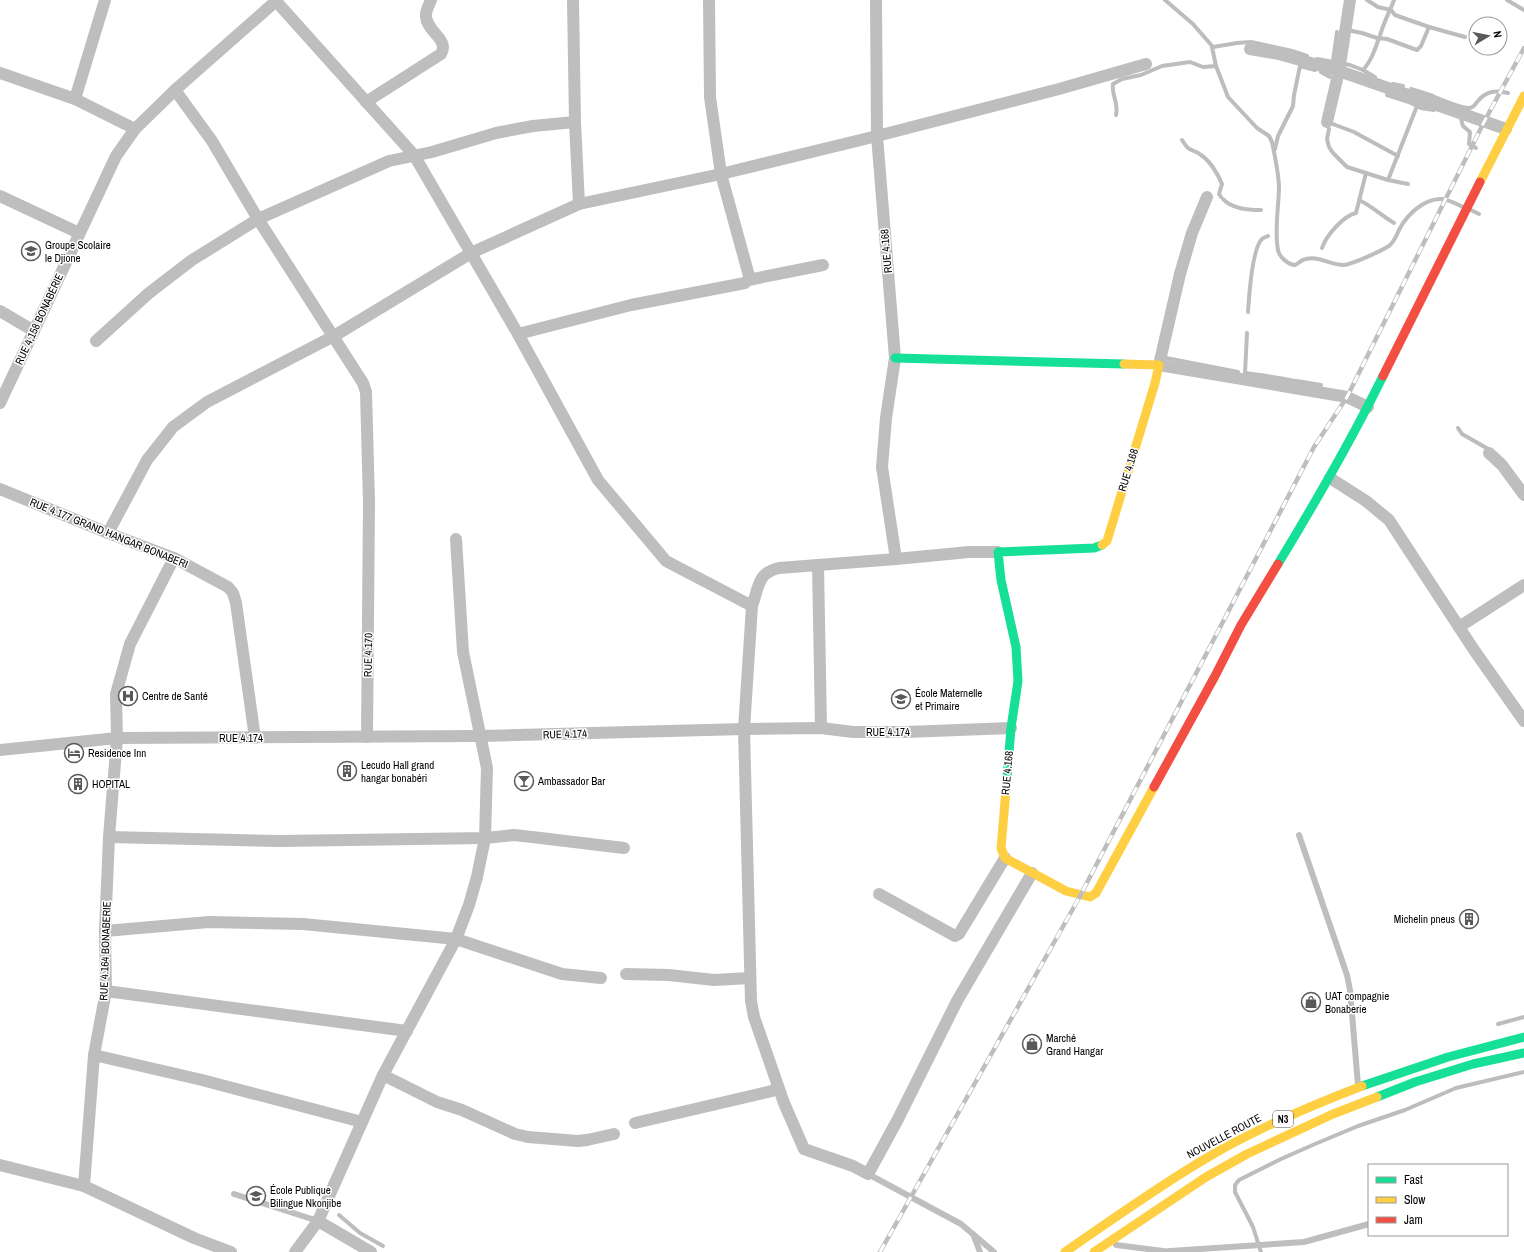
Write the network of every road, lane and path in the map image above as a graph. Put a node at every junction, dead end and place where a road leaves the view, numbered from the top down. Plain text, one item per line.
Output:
1 (105, 0) edge
2 (276, 0) edge
3 (430, 0) edge
4 (573, 0) edge
5 (710, 0) edge
6 (876, 0) edge
7 (1346, 1) edge
8 (1250, 49) dead end
9 (1146, 64) dead end
10 (1339, 71) junction
11 (0, 73) edge
12 (175, 90) junction
13 (1524, 96) edge
14 (75, 99) junction
15 (366, 102) junction
16 (575, 122) junction
17 (1327, 122) dead end
18 (135, 129) junction
19 (1506, 129) junction
20 (877, 136) junction
21 (414, 155) junction
22 (721, 174) junction
23 (0, 196) edge
24 (1207, 196) dead end
25 (579, 204) junction
26 (258, 219) junction
27 (79, 233) junction
28 (471, 253) junction
29 (823, 265) dead end
30 (748, 280) junction
31 (0, 311) edge
32 (34, 331) junction
33 (518, 334) junction
34 (334, 336) junction
35 (96, 341) dead end
36 (895, 358) junction
37 (1159, 365) junction
38 (0, 402) edge
39 (1368, 407) junction
40 (1489, 453) dead end
41 (1330, 478) junction
42 (0, 489) edge
43 (1524, 495) edge
44 (108, 533) junction
45 (456, 539) dead end
46 (998, 552) junction
47 (174, 558) junction
48 (896, 558) junction
49 (818, 565) junction
50 (1524, 585) edge
51 (752, 606) junction
52 (1459, 627) junction
53 (1524, 721) edge
54 (821, 728) junction
55 (1011, 728) junction
56 (744, 729) junction
57 (479, 736) junction
58 (367, 737) junction
59 (117, 738) junction
60 (255, 738) junction
61 (0, 750) edge
62 (1299, 835) dead end
63 (109, 837) junction
64 (485, 838) junction
65 (624, 848) dead end
66 (1005, 858) junction
67 (1032, 873) junction
68 (879, 894) dead end
69 (105, 931) junction
70 (456, 939) junction
71 (626, 974) dead end
72 (601, 978) dead end
73 (750, 978) junction
74 (106, 991) junction
75 (407, 1031) junction
76 (1524, 1037) edge
77 (1524, 1053) edge
78 (94, 1056) junction
79 (383, 1075) junction
80 (1358, 1086) junction
81 (778, 1087) junction
82 (362, 1122) junction
83 (634, 1123) dead end
84 (614, 1134) dead end
85 (0, 1167) edge
86 (868, 1174) junction
87 (84, 1186) junction
88 (234, 1194) dead end
89 (318, 1222) junction
90 (1368, 1224) edge
91 (973, 1233) junction
92 (1105, 1244) junction
93 (1170, 1251) edge
94 (231, 1252) edge
95 (295, 1252) edge
96 (371, 1252) edge
97 (980, 1252) edge
98 (994, 1252) edge
99 (1065, 1252) edge
100 (1094, 1252) edge

1 - 14 street
2 - 12 street, RUE 4,158 BONABÉRIE
2 - 15 street
3 - 15 street
4 - 16 street
5 - 22 street
6 - 20 street, RUE 4.168
7 - 10 street
8 - 10 street
9 - 20 street
10 - 17 street
10 - 19 street
11 - 14 street
12 - 18 street, RUE 4,158 BONABÉRIE
12 - 26 street, RUE 4.170
13 - 19 main road
14 - 18 street
15 - 21 street
16 - 21 street
16 - 25 street
18 - 27 street, RUE 4,158 BONABÉRIE
19 - 39 main road
20 - 22 street
20 - 36 street, RUE 4.168
21 - 26 street
21 - 28 street
22 - 25 street
22 - 30 street
23 - 27 street
24 - 37 street
25 - 28 street
26 - 34 street, RUE 4.170
26 - 35 street
27 - 32 street, RUE 4,158 BONABÉRIE
28 - 33 street
28 - 34 street
29 - 30 street
30 - 33 street
31 - 32 street
32 - 38 street, RUE 4,158 BONABÉRIE
33 - 51 street
34 - 44 street
34 - 58 street, RUE 4.170
36 - 37 main road
36 - 48 street, RUE 4.168
37 - 39 street
37 - 46 main road, RUE 4.168
39 - 41 main road
40 - 43 street
41 - 52 street
41 - 67 main road
42 - 44 street, RUE 4.177 GRAND HANGAR BONABERI
44 - 47 street, RUE 4.177 GRAND HANGAR BONABERI
45 - 57 street
46 - 48 street
46 - 55 main road, RUE 4.168
47 - 59 street, RUE 4.164 BONABERIE
47 - 60 street, RUE 4.177 GRAND HANGAR BONABERI
48 - 49 street
49 - 51 street
49 - 54 street
50 - 52 street
51 - 56 street
52 - 53 street
54 - 55 street, RUE 4.174
54 - 56 street, RUE 4.174
55 - 66 main road, RUE 4.168
56 - 57 street, RUE 4.174
56 - 73 street
57 - 58 street, RUE 4.174
57 - 64 street
58 - 60 street, RUE 4.174
59 - 60 street, RUE 4.174
59 - 61 street, RUE 4.174
59 - 63 street, RUE 4.164 BONABERIE
62 - 80 lane
63 - 64 street
63 - 69 street, RUE 4.164 BONABERIE
64 - 65 street
64 - 70 street
66 - 67 main road
66 - 68 street
67 - 86 street
69 - 70 street
69 - 74 street, RUE 4.164 BONABERIE
70 - 72 street
70 - 75 street
71 - 73 street
73 - 81 street
74 - 75 street
74 - 78 street, RUE 4.164 BONABERIE
75 - 79 street
76 - 80 main road, NOUVELLE ROUTE / N3
77 - 92 main road, N3
78 - 82 street
78 - 87 street, RUE 4.164 BONABERIE
79 - 82 street
79 - 84 street
80 - 99 main road, NOUVELLE ROUTE / N3
81 - 83 street
81 - 86 street
82 - 89 street
85 - 87 street
86 - 91 lane
87 - 94 street
88 - 89 lane
89 - 95 street
89 - 96 street
90 - 93 lane
91 - 97 lane
91 - 98 lane
92 - 93 lane
92 - 100 main road, N3

